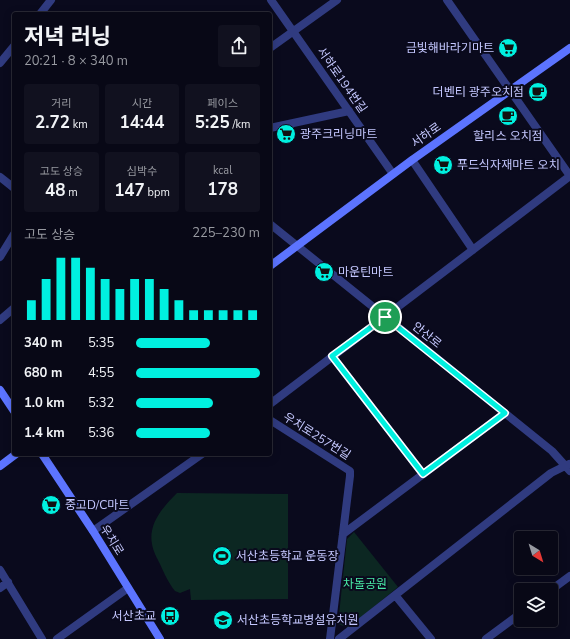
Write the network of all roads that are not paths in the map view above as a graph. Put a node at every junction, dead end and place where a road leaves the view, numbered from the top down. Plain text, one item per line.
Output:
1 (51, 0) edge
2 (271, 0) edge
3 (337, 0) edge
4 (447, 0) edge
5 (42, 12) edge
6 (293, 32) junction
7 (272, 47) edge
8 (12, 48) edge
9 (570, 48) edge
10 (0, 63) edge
11 (510, 90) junction
12 (349, 111) junction
13 (272, 128) edge
14 (412, 160) junction
15 (393, 174) junction
16 (570, 176) edge
17 (0, 177) edge
18 (12, 186) edge
19 (272, 226) edge
20 (12, 237) edge
21 (297, 245) junction
22 (473, 250) junction
23 (0, 258) edge
24 (272, 264) edge
25 (12, 310) edge
26 (385, 317) junction
27 (0, 320) edge
28 (332, 356) junction
29 (0, 390) edge
30 (272, 402) edge
31 (12, 408) edge
32 (505, 413) junction
33 (272, 421) edge
34 (13, 456) edge
35 (43, 456) edge
36 (199, 456) edge
37 (0, 466) edge
38 (569, 467) edge
39 (423, 474) junction
40 (93, 531) junction
41 (343, 534) junction
42 (0, 570) edge
43 (570, 576) edge
44 (8, 582) junction
45 (558, 585) edge
46 (0, 588) edge
47 (128, 588) junction
48 (395, 595) junction
49 (514, 618) edge
50 (42, 639) edge
51 (57, 639) edge
52 (160, 639) edge
53 (330, 639) edge
54 (339, 639) edge
55 (431, 639) edge
56 (486, 639) edge

1 - 5 street
2 - 6 street, 서하로194번길
3 - 6 street
4 - 11 street
6 - 7 street
6 - 12 street, 서하로194번길
8 - 10 street
9 - 11 main road, 서하로
11 - 14 main road, 서하로
11 - 16 street
12 - 13 street
12 - 15 street, 서하로194번길
14 - 15 main road, 서하로
14 - 22 street
15 - 21 main road, 서하로
16 - 22 street, 우치로257번길
17 - 18 street
19 - 21 street
20 - 23 street
21 - 24 main road, 서하로
21 - 26 street, 안산로
22 - 26 street, 우치로257번길
25 - 27 street
26 - 28 street, 우치로257번길
26 - 32 street, 안산로
28 - 30 street, 우치로257번길
28 - 39 street
29 - 31 main road
32 - 38 street, 안산로
32 - 39 street
33 - 41 street, 우치로257번길
34 - 37 main road
35 - 40 main road, 우치로
36 - 40 street
38 - 48 street
39 - 41 street
40 - 47 main road, 우치로
41 - 53 street, 우치로257번길
42 - 44 street
43 - 45 street
44 - 46 street
44 - 50 street
47 - 51 street
47 - 52 main road, 우치로
48 - 54 street
48 - 55 street
49 - 56 street

